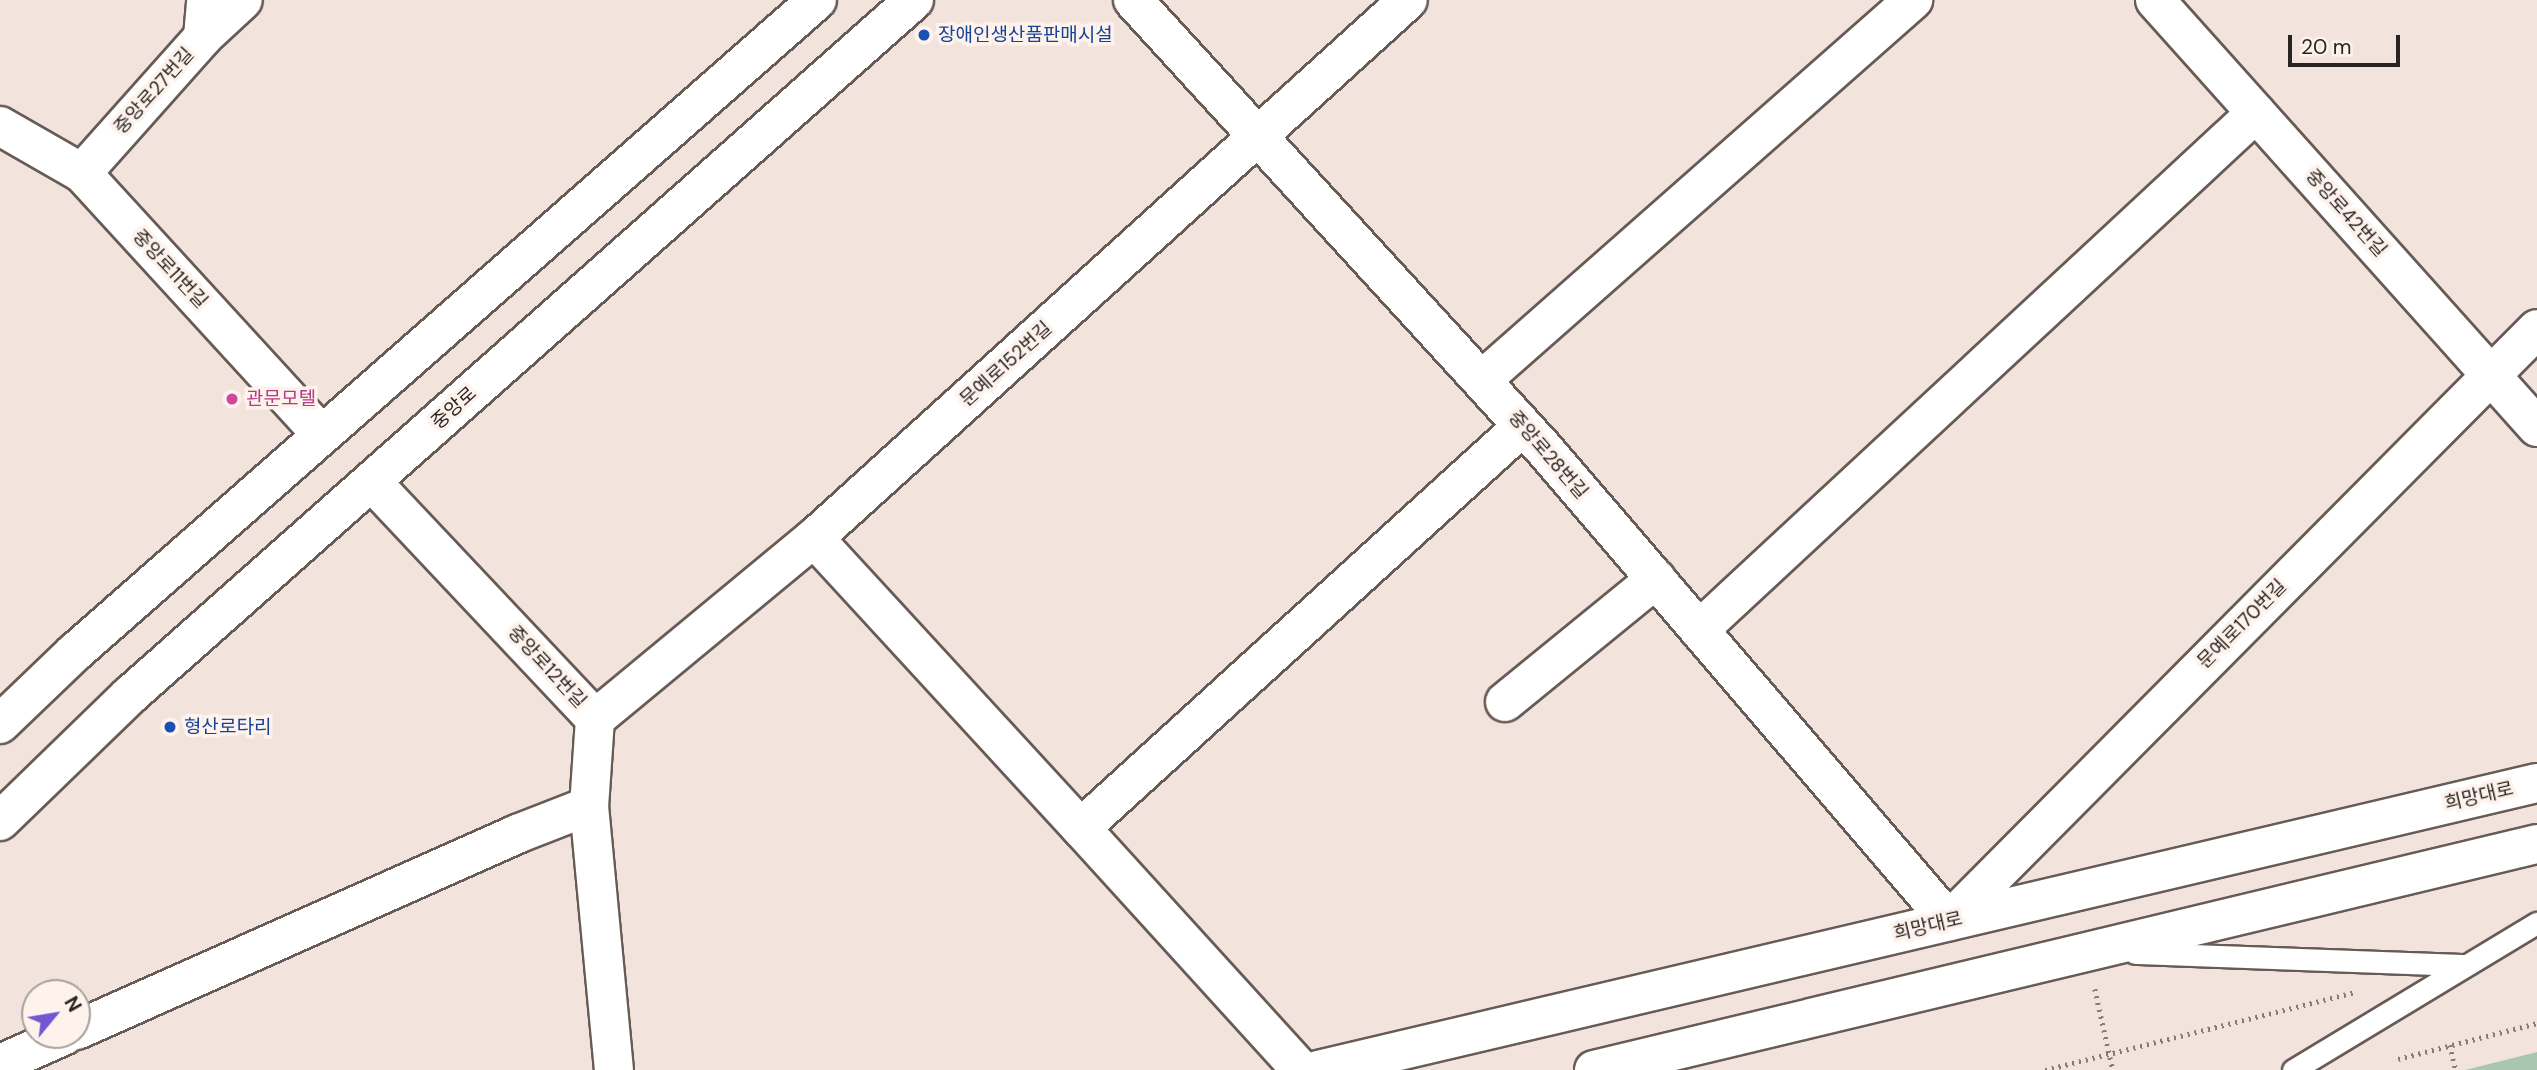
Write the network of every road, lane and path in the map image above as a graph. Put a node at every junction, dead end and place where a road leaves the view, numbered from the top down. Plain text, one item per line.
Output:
1 (243, 0) edge
2 (817, 0) edge
3 (914, 0) edge
4 (1133, 0) edge
5 (1408, 0) edge
6 (1913, 0) edge
7 (2155, 0) edge
8 (204, 18) edge
9 (2256, 113) junction
10 (0, 126) edge
11 (1258, 136) junction
12 (82, 173) junction
13 (2537, 330) edge
14 (2490, 373) junction
15 (1482, 380) junction
16 (1523, 426) junction
17 (2537, 427) edge
18 (322, 435) junction
19 (372, 481) junction
20 (814, 537) junction
21 (1656, 579) junction
22 (1699, 630) junction
23 (1505, 702) dead end
24 (595, 719) junction
25 (0, 724) edge
26 (2537, 783) edge
27 (589, 806) junction
28 (0, 821) edge
29 (1081, 828) junction
30 (2537, 844) edge
31 (1950, 921) junction
32 (2537, 923) edge
33 (2090, 965) junction
34 (2465, 965) junction
35 (2360, 992) dead end
36 (2537, 1023) edge
37 (91, 1024) edge
38 (2450, 1045) junction
39 (34, 1049) edge
40 (2110, 1054) junction
41 (2398, 1059) dead end
42 (0, 1064) edge
43 (614, 1070) edge
44 (1301, 1070) edge
45 (1318, 1070) edge
46 (1594, 1070) edge
47 (2045, 1070) edge
48 (2113, 1070) edge
49 (2293, 1070) edge
50 (2456, 1070) edge

1 - 8 street, 중앙로27번길
2 - 18 street
3 - 19 street, 중앙로
4 - 11 street, 중앙로28번길
5 - 11 street, 문예로152번길
6 - 15 street
7 - 9 street, 중앙로42번길
8 - 12 street, 중앙로27번길
9 - 14 street, 중앙로42번길
9 - 22 street
10 - 12 street, 중앙로11번길
11 - 15 street, 중앙로28번길
11 - 20 street, 문예로152번길
12 - 18 street, 중앙로11번길
13 - 14 street, 문예로170번길
14 - 17 street, 중앙로42번길
14 - 31 street, 문예로170번길
15 - 16 street, 중앙로28번길
16 - 21 street, 중앙로28번길
16 - 29 street
18 - 25 street
19 - 24 street, 중앙로12번길
19 - 28 street, 중앙로
20 - 24 street, 문예로152번길
20 - 29 street
21 - 22 street, 중앙로28번길
21 - 23 street
22 - 31 street, 중앙로28번길
24 - 27 street, 중앙로12번길
26 - 31 street, 희망대로
27 - 37 street
27 - 43 street, 중앙로12번길
29 - 44 street
30 - 33 street
31 - 45 street, 희망대로
32 - 34 lane
33 - 34 lane
33 - 40 path
33 - 46 street
34 - 49 lane
35 - 40 path
36 - 38 path
38 - 41 path
38 - 50 path
39 - 42 street
40 - 47 path
40 - 48 path

